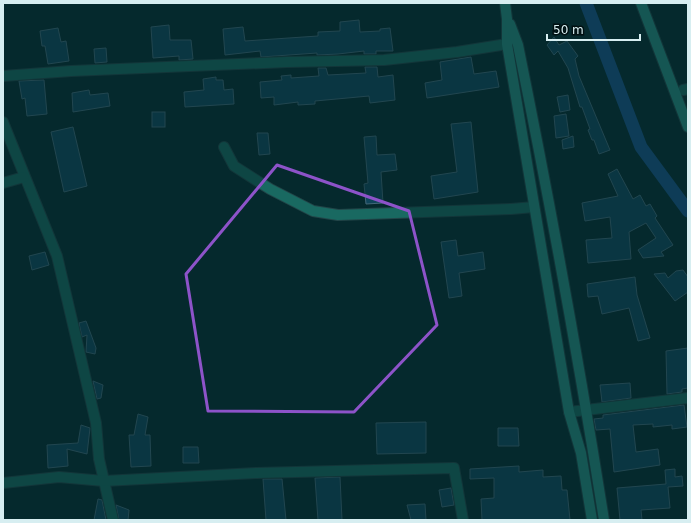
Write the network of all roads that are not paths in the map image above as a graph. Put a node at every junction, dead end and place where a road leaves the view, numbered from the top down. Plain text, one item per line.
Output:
1 (505, 3) edge
2 (644, 3) edge
3 (507, 19) junction
4 (507, 44) junction
5 (3, 76) edge
6 (3, 122) edge
7 (688, 127) edge
8 (224, 147) dead end
9 (24, 178) junction
10 (3, 183) edge
11 (534, 207) junction
12 (688, 398) edge
13 (587, 410) junction
14 (569, 412) junction
15 (104, 481) junction
16 (3, 483) edge
17 (113, 520) edge
18 (462, 520) edge
19 (592, 520) edge
20 (604, 520) edge

1 - 3 main road
2 - 7 main road
3 - 4 main road
3 - 13 main road
4 - 5 street
4 - 11 main road
6 - 9 street
8 - 11 street
9 - 10 street
9 - 15 street
11 - 14 main road
12 - 13 street
13 - 14 street
13 - 20 main road
14 - 19 main road
15 - 16 street
15 - 17 street
15 - 18 street

